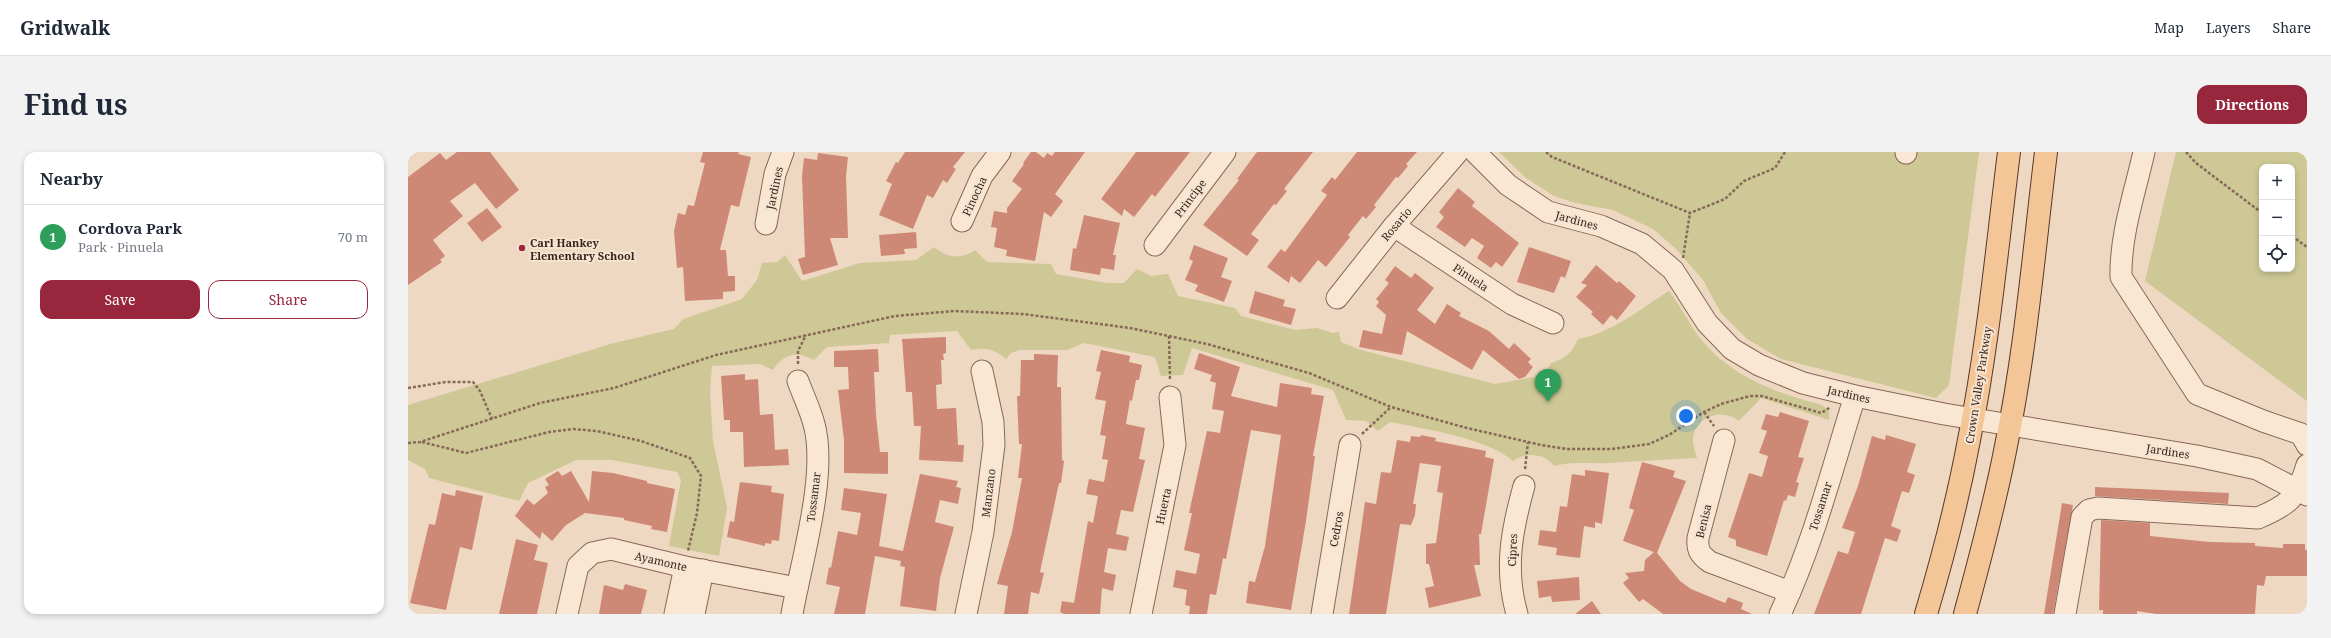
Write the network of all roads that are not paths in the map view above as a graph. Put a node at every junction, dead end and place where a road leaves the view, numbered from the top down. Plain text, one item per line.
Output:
1 (783, 152) edge
2 (1000, 152) edge
3 (1225, 152) edge
4 (1458, 152) edge
5 (1475, 152) edge
6 (2009, 152) edge
7 (2046, 152) edge
8 (2144, 152) edge
9 (962, 220) dead end
10 (766, 224) dead end
11 (1394, 226) junction
12 (1156, 245) dead end
13 (1336, 298) dead end
14 (1552, 323) dead end
15 (982, 372) dead end
16 (798, 381) road end
17 (1855, 396) junction
18 (1170, 397) road end
19 (1972, 418) junction
20 (2010, 424) junction
21 (1724, 440) dead end
22 (1350, 445) road end
23 (2307, 445) edge
24 (2307, 465) edge
25 (1524, 486) road end
26 (2302, 493) edge
27 (694, 568) junction
28 (797, 588) junction
29 (1790, 592) junction
30 (567, 614) edge
31 (675, 614) edge
32 (694, 614) edge
33 (792, 614) edge
34 (966, 614) edge
35 (1141, 614) edge
36 (1322, 614) edge
37 (1517, 614) edge
38 (1780, 614) edge
39 (1926, 614) edge
40 (1964, 614) edge
41 (2065, 614) edge

1 - 10 street, Jardines
2 - 9 street, Pinocha
3 - 12 street, Principe
4 - 11 street, Rosario
5 - 17 street, Jardines
6 - 19 main road, Crown Valley Parkway
7 - 20 main road
8 - 23 street
11 - 13 street, Rosario
11 - 14 street, Pinuela
15 - 34 street, Manzano
16 - 28 street, Tossamar
17 - 19 street, Jardines
17 - 29 street, Tossamar
18 - 35 street, Huerta
19 - 20 street, Jardines
19 - 39 main road, Crown Valley Parkway
20 - 26 street, Jardines
20 - 40 main road
21 - 29 street, Benisa
22 - 36 street, Cedros
24 - 26 street
25 - 37 street, Cipres
26 - 41 street
27 - 28 street, Ayamonte
27 - 30 street, Ayamonte
27 - 31 street
27 - 32 street
28 - 33 street, Tossamar
29 - 38 street, Tossamar

